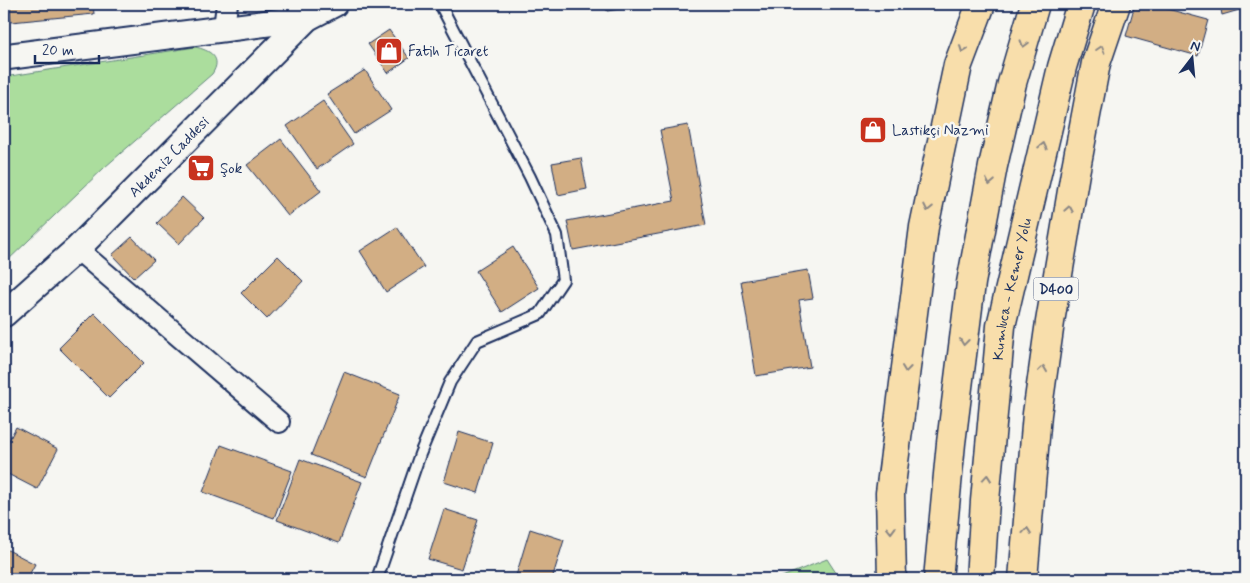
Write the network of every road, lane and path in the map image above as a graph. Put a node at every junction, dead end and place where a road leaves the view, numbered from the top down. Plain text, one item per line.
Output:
1 (226, 4) edge
2 (334, 4) edge
3 (440, 4) edge
4 (981, 4) edge
5 (1035, 4) edge
6 (1081, 4) edge
7 (1116, 4) edge
8 (307, 18) junction
9 (224, 28) junction
10 (4, 56) edge
11 (77, 248) junction
12 (4, 314) edge
13 (279, 422) dead end
14 (377, 579) edge
15 (892, 579) edge
16 (938, 579) edge
17 (980, 579) edge
18 (1023, 579) edge

1 - 9 street
2 - 8 street, Akdeniz Caddesi
3 - 14 lane
4 -> 15 highway
5 -> 16 highway
17 -> 6 highway, Kumluca - Kemer Yolu / D400
18 -> 7 highway, D400
8 - 9 street
8 - 11 street, Akdeniz Caddesi
9 - 10 street
11 - 12 street, Akdeniz Caddesi
11 - 13 street

